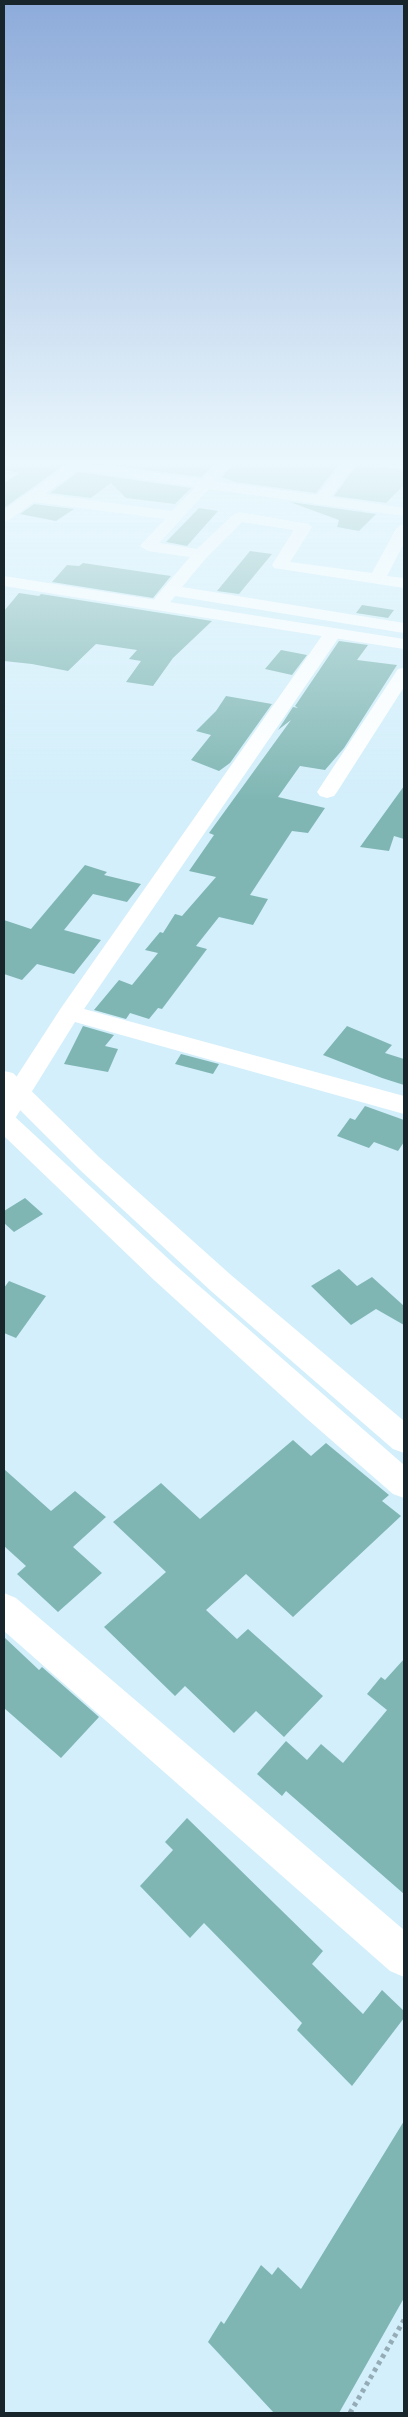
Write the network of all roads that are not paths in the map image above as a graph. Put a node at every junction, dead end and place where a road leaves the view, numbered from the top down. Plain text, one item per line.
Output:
1 (184, 575) edge
2 (348, 575) edge
3 (379, 575) edge
4 (377, 579) junction
5 (4, 581) edge
6 (404, 583) edge
7 (171, 590) junction
8 (159, 605) junction
9 (404, 628) edge
10 (332, 634) junction
11 (404, 644) edge
12 (404, 672) edge
13 (327, 792) dead end
14 (69, 1013) junction
15 (11, 1086) edge
16 (404, 1106) edge
17 (4, 1116) edge
18 (4, 1121) edge
19 (404, 1440) edge
20 (404, 1484) edge
21 (4, 1609) edge
22 (404, 1957) edge

1 - 7 main road
2 - 4 main road
3 - 4 main road
4 - 6 main road
5 - 8 main road
7 - 8 main road
7 - 9 main road
8 - 10 main road
10 - 11 main road
10 - 14 main road
12 - 13 main road
14 - 15 main road
14 - 16 main road
15 - 17 main road
15 - 19 main road
18 - 20 main road
21 - 22 main road

